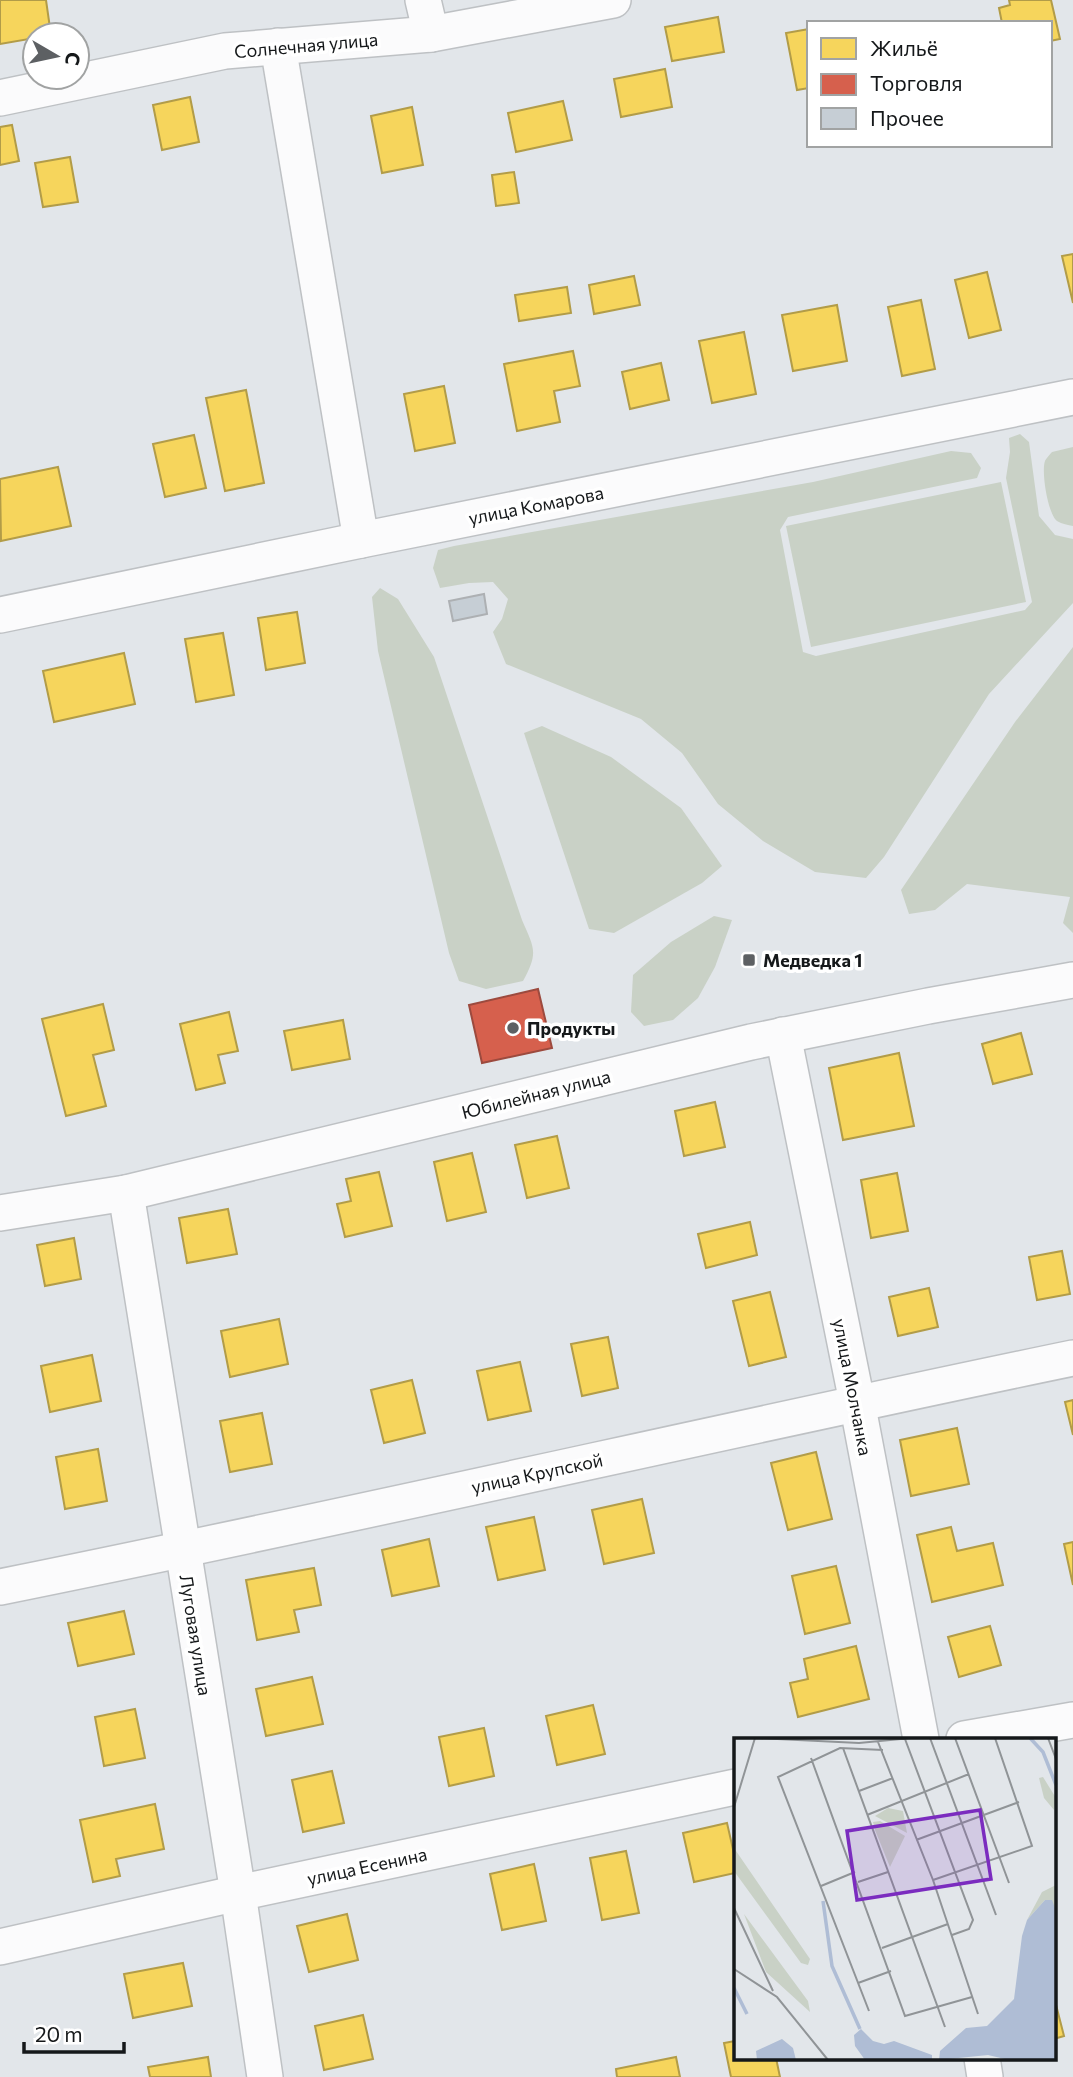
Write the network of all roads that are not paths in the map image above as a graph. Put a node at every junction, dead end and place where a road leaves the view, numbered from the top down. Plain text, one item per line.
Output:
1 (423, 0) edge
2 (613, 0) edge
3 (430, 34) junction
4 (278, 46) junction
5 (0, 98) edge
6 (1073, 397) edge
7 (361, 540) junction
8 (0, 615) edge
9 (1073, 980) edge
10 (783, 1035) junction
11 (126, 1193) junction
12 (0, 1213) edge
13 (1073, 1358) edge
14 (857, 1402) junction
15 (183, 1550) junction
16 (0, 1587) edge
17 (1073, 1720) edge
18 (921, 1738) edge
19 (970, 1738) edge
20 (734, 1787) edge
21 (238, 1894) junction
22 (0, 1947) edge
23 (265, 2077) edge

1 - 3 street
2 - 3 street, Солнечная улица
3 - 4 street, Солнечная улица
4 - 5 street, Солнечная улица
4 - 7 street
6 - 7 street, улица Комарова
7 - 8 street, улица Комарова
9 - 10 street, Юбилейная улица
10 - 11 street, Юбилейная улица
10 - 14 street, улица Молчанка
11 - 12 street, Юбилейная улица
11 - 15 street, Луговая улица
13 - 14 street, улица Крупской
14 - 15 street, улица Крупской
14 - 18 street, улица Молчанка
15 - 16 street, улица Крупской
15 - 21 street, Луговая улица
17 - 19 street
20 - 21 street, улица Есенина
21 - 22 street, улица Есенина
21 - 23 street, Луговая улица

